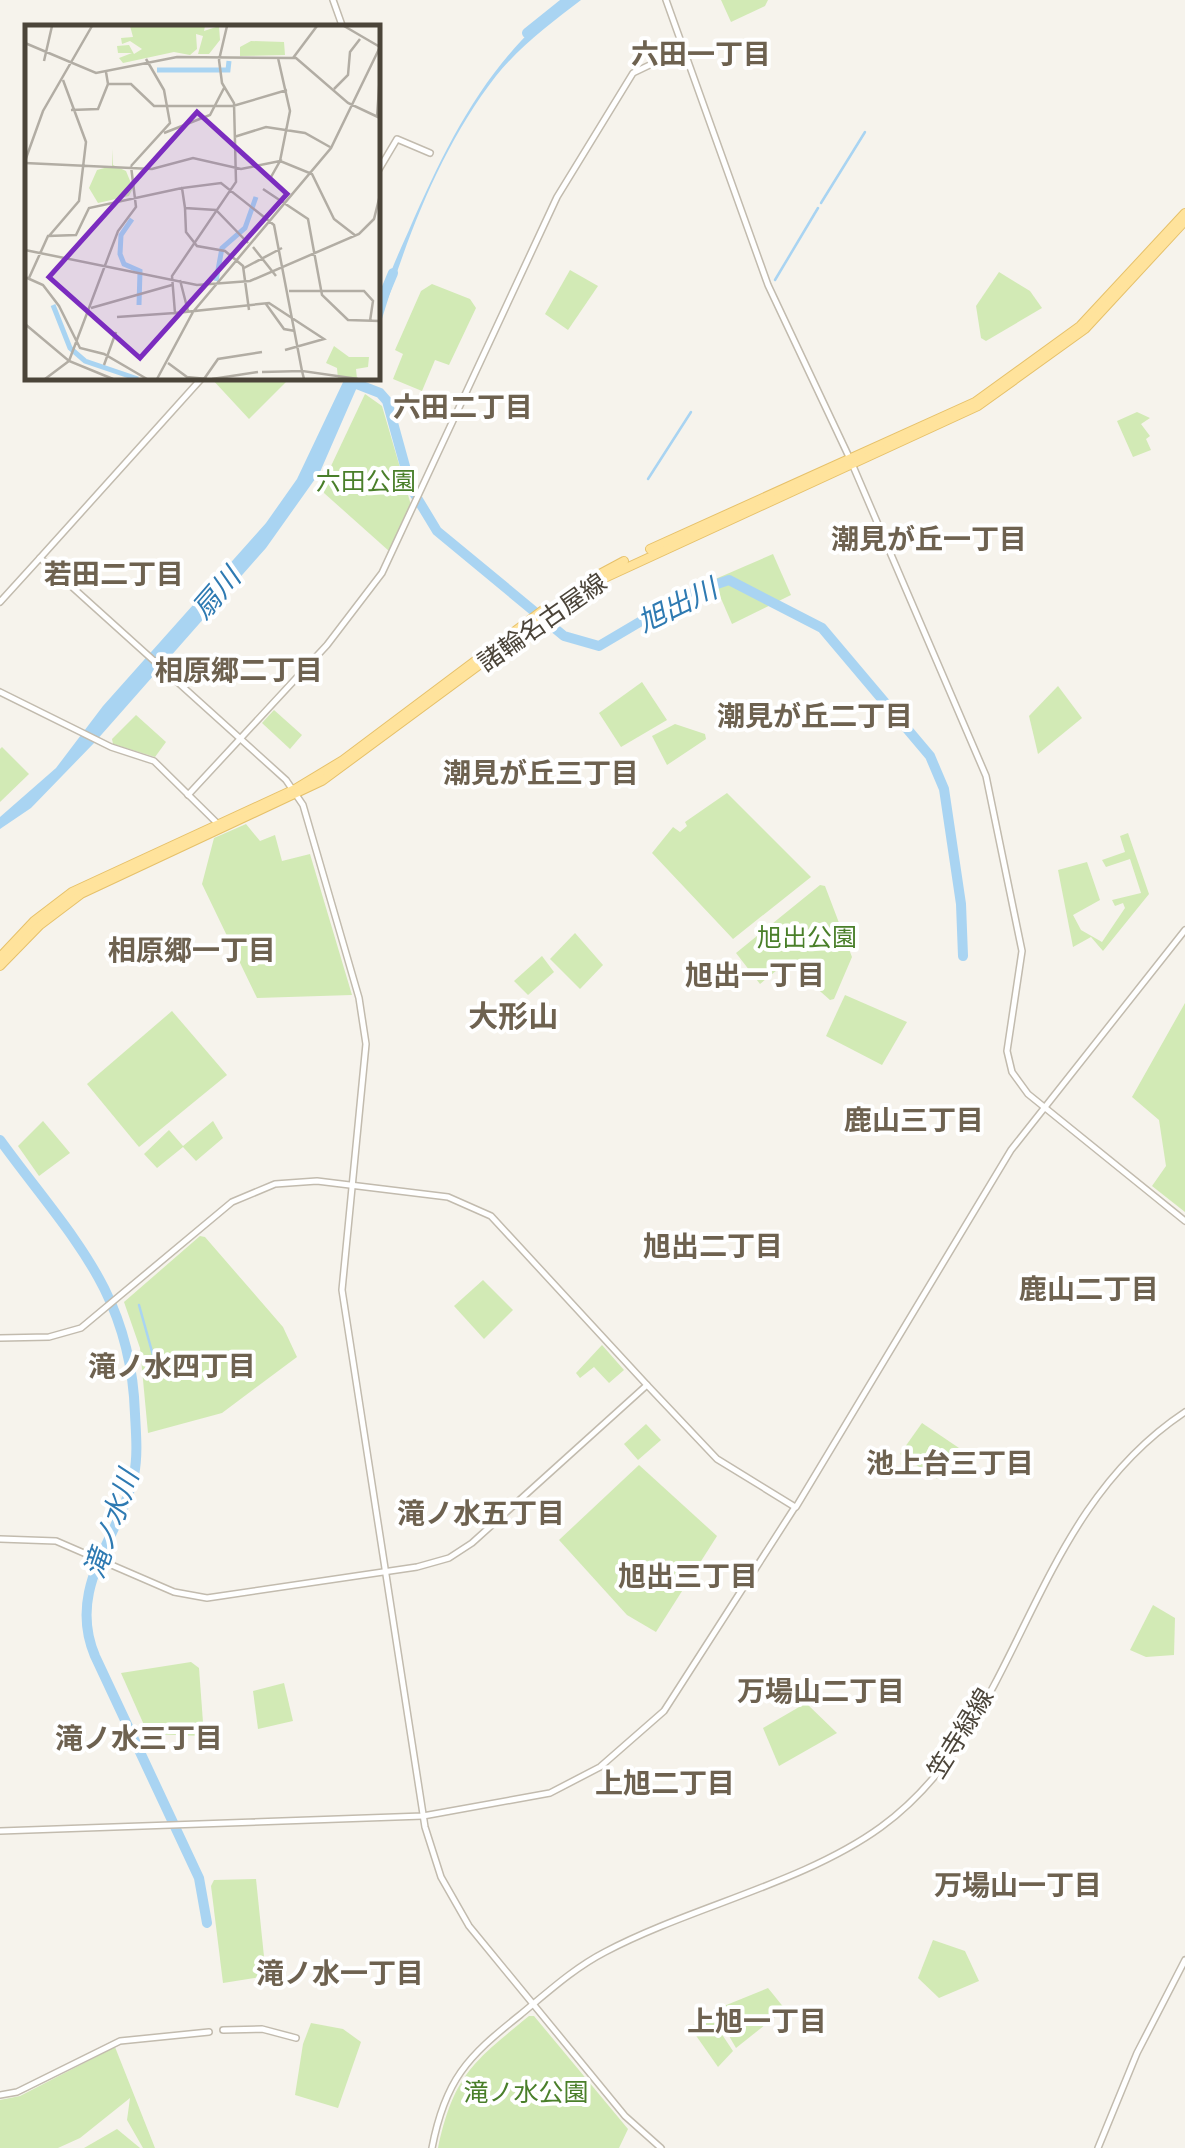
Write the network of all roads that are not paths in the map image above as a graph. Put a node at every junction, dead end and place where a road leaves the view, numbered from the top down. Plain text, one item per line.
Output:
1 (332, 0) edge
2 (666, 0) edge
3 (342, 25) edge
4 (683, 48) junction
5 (430, 153) dead end
6 (380, 168) edge
7 (1185, 213) edge
8 (1185, 221) edge
9 (200, 380) edge
10 (851, 462) junction
11 (40, 558) junction
12 (0, 602) edge
13 (0, 692) edge
14 (241, 738) junction
15 (296, 791) junction
16 (188, 794) junction
17 (218, 824) junction
18 (1185, 930) edge
19 (0, 957) edge
20 (0, 966) edge
21 (1044, 1108) junction
22 (351, 1185) junction
23 (1185, 1221) edge
24 (0, 1338) edge
25 (647, 1385) junction
26 (1185, 1412) edge
27 (796, 1507) junction
28 (0, 1538) edge
29 (385, 1572) junction
30 (423, 1816) junction
31 (0, 1831) edge
32 (1185, 1960) edge
33 (533, 2004) junction
34 (223, 2030) dead end
35 (209, 2032) dead end
36 (296, 2038) dead end
37 (0, 2095) edge
38 (432, 2148) edge
39 (661, 2148) edge
40 (1098, 2148) edge

1 - 3 street
2 - 4 street
4 - 10 street
4 - 14 street
5 - 6 street
7 - 10 main road, 諸輪名古屋線
8 - 10 main road, 諸輪名古屋線
9 - 11 street
10 - 15 main road, 諸輪名古屋線
10 - 21 street
11 - 12 street
11 - 14 street
13 - 16 street
14 - 15 street
14 - 16 street
15 - 17 main road, 諸輪名古屋線
15 - 20 main road, 諸輪名古屋線
15 - 22 street
16 - 17 street
17 - 19 main road, 諸輪名古屋線
18 - 21 street
21 - 23 street
21 - 27 street
22 - 24 street
22 - 25 street
22 - 29 street
25 - 27 street
25 - 29 street
26 - 33 street, 笠寺緑線
27 - 30 street
28 - 29 street
29 - 30 street
30 - 31 street
30 - 33 street
32 - 40 street
33 - 38 street, 笠寺緑線
33 - 39 street
34 - 36 street
35 - 37 street

